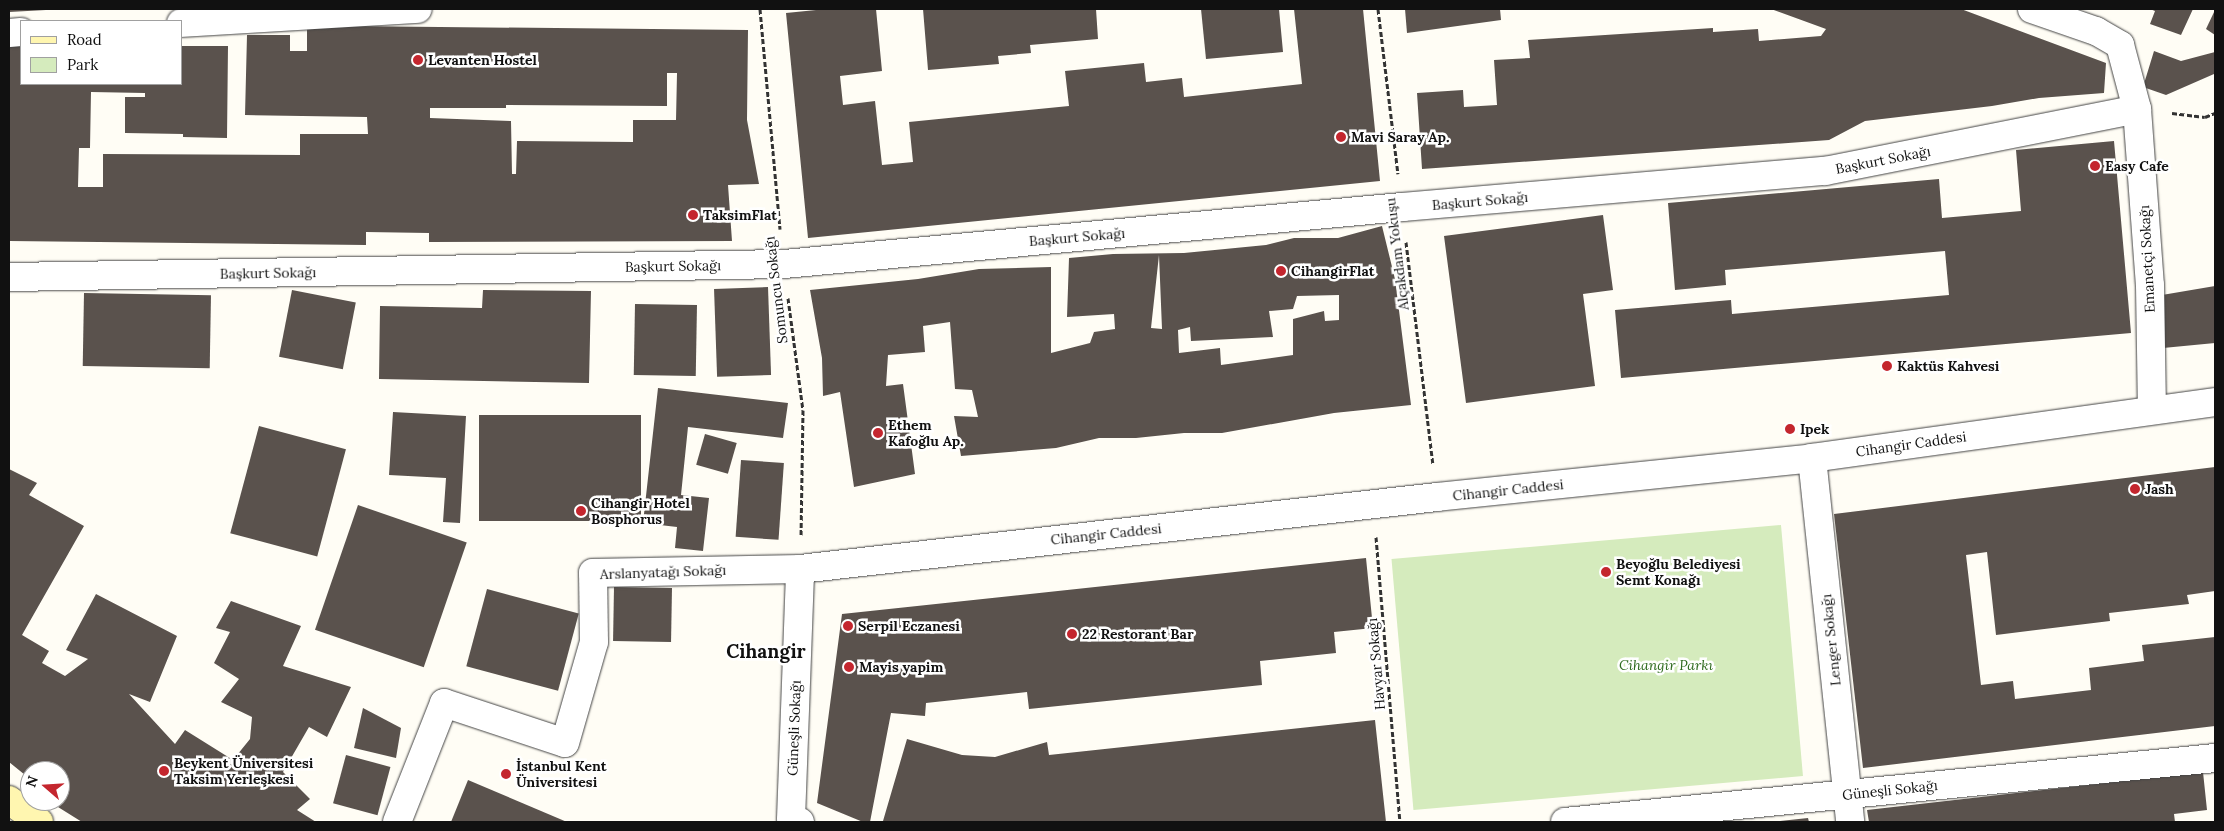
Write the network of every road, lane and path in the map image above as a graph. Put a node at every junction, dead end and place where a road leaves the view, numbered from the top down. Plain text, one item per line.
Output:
1 (418, 9) edge
2 (760, 9) edge
3 (1378, 9) edge
4 (2032, 9) edge
5 (182, 23) edge
6 (2137, 108) junction
7 (2215, 114) edge
8 (1402, 207) junction
9 (784, 264) junction
10 (9, 277) edge
11 (2215, 402) edge
12 (2152, 409) junction
13 (1812, 458) junction
14 (1437, 497) junction
15 (1373, 504) junction
16 (800, 568) junction
17 (2215, 758) edge
18 (1847, 794) junction
19 (9, 800) edge
20 (39, 822) edge
21 (397, 822) edge
22 (800, 822) edge
23 (1400, 822) edge
24 (1565, 822) edge
25 (1850, 822) edge

1 - 5 street
2 - 9 path, Somuncu Sokağı
3 - 8 path, Alçakdam Yokuşu
4 - 6 street, Emanetçi Sokağı
6 - 7 path
6 - 8 street, Başkurt Sokağı
6 - 12 street, Emanetçi Sokağı
8 - 9 street, Başkurt Sokağı
8 - 14 path, Alçakdam Yokuşu
9 - 10 street, Başkurt Sokağı
9 - 16 path, Somuncu Sokağı
11 - 12 street, Cihangir Caddesi
12 - 13 street, Cihangir Caddesi
13 - 14 street, Cihangir Caddesi
13 - 18 street, Lenger Sokağı
14 - 15 street, Cihangir Caddesi
15 - 16 street, Cihangir Caddesi
15 - 23 path, Havyar Sokağı
16 - 21 street, Arslanyatağı Sokağı
16 - 22 street, Güneşli Sokağı
17 - 18 street, Güneşli Sokağı
18 - 24 street, Güneşli Sokağı
18 - 25 street, Lenger Sokağı
19 - 20 main road

